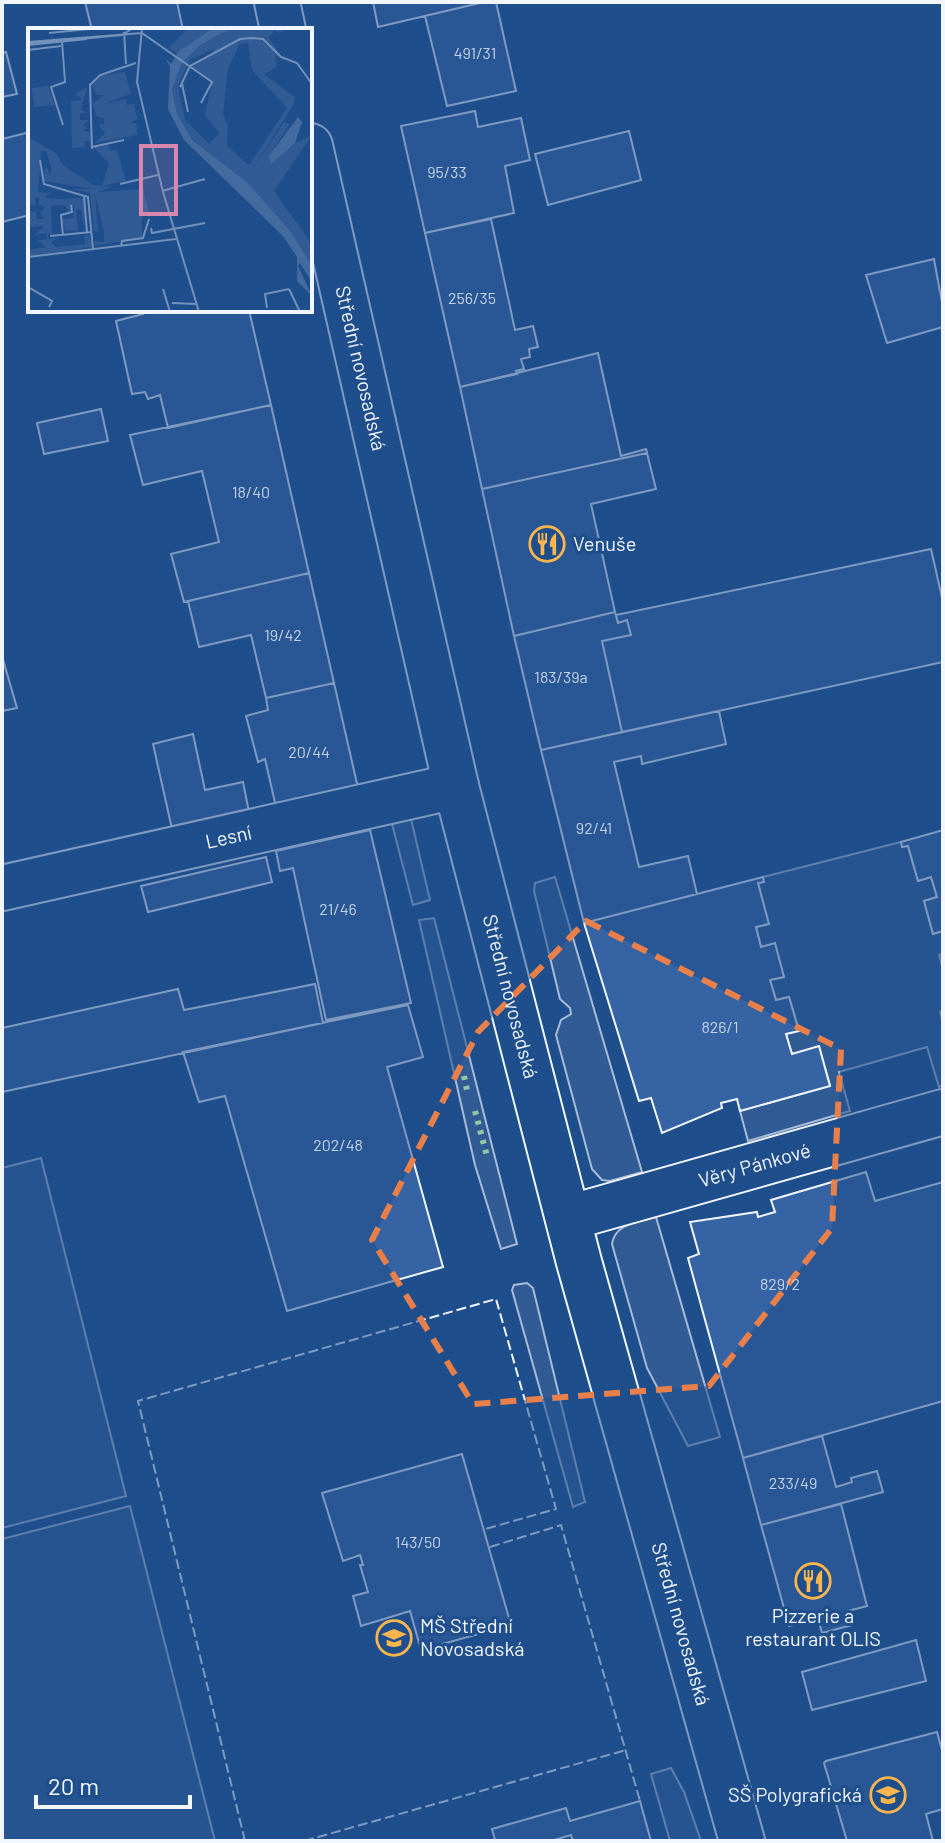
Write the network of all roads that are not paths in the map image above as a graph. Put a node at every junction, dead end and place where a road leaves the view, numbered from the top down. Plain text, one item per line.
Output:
1 (277, 2) edge
2 (283, 28) edge
3 (312, 155) edge
4 (456, 786) junction
5 (2, 888) edge
6 (943, 1112) edge
7 (568, 1218) junction
8 (742, 1841) edge

1 - 2 main road
3 - 4 main road, Střední novosadská
4 - 5 main road, Lesní
4 - 7 main road, Střední novosadská
6 - 7 main road, Věry Pánkové
7 - 8 main road, Střední novosadská

